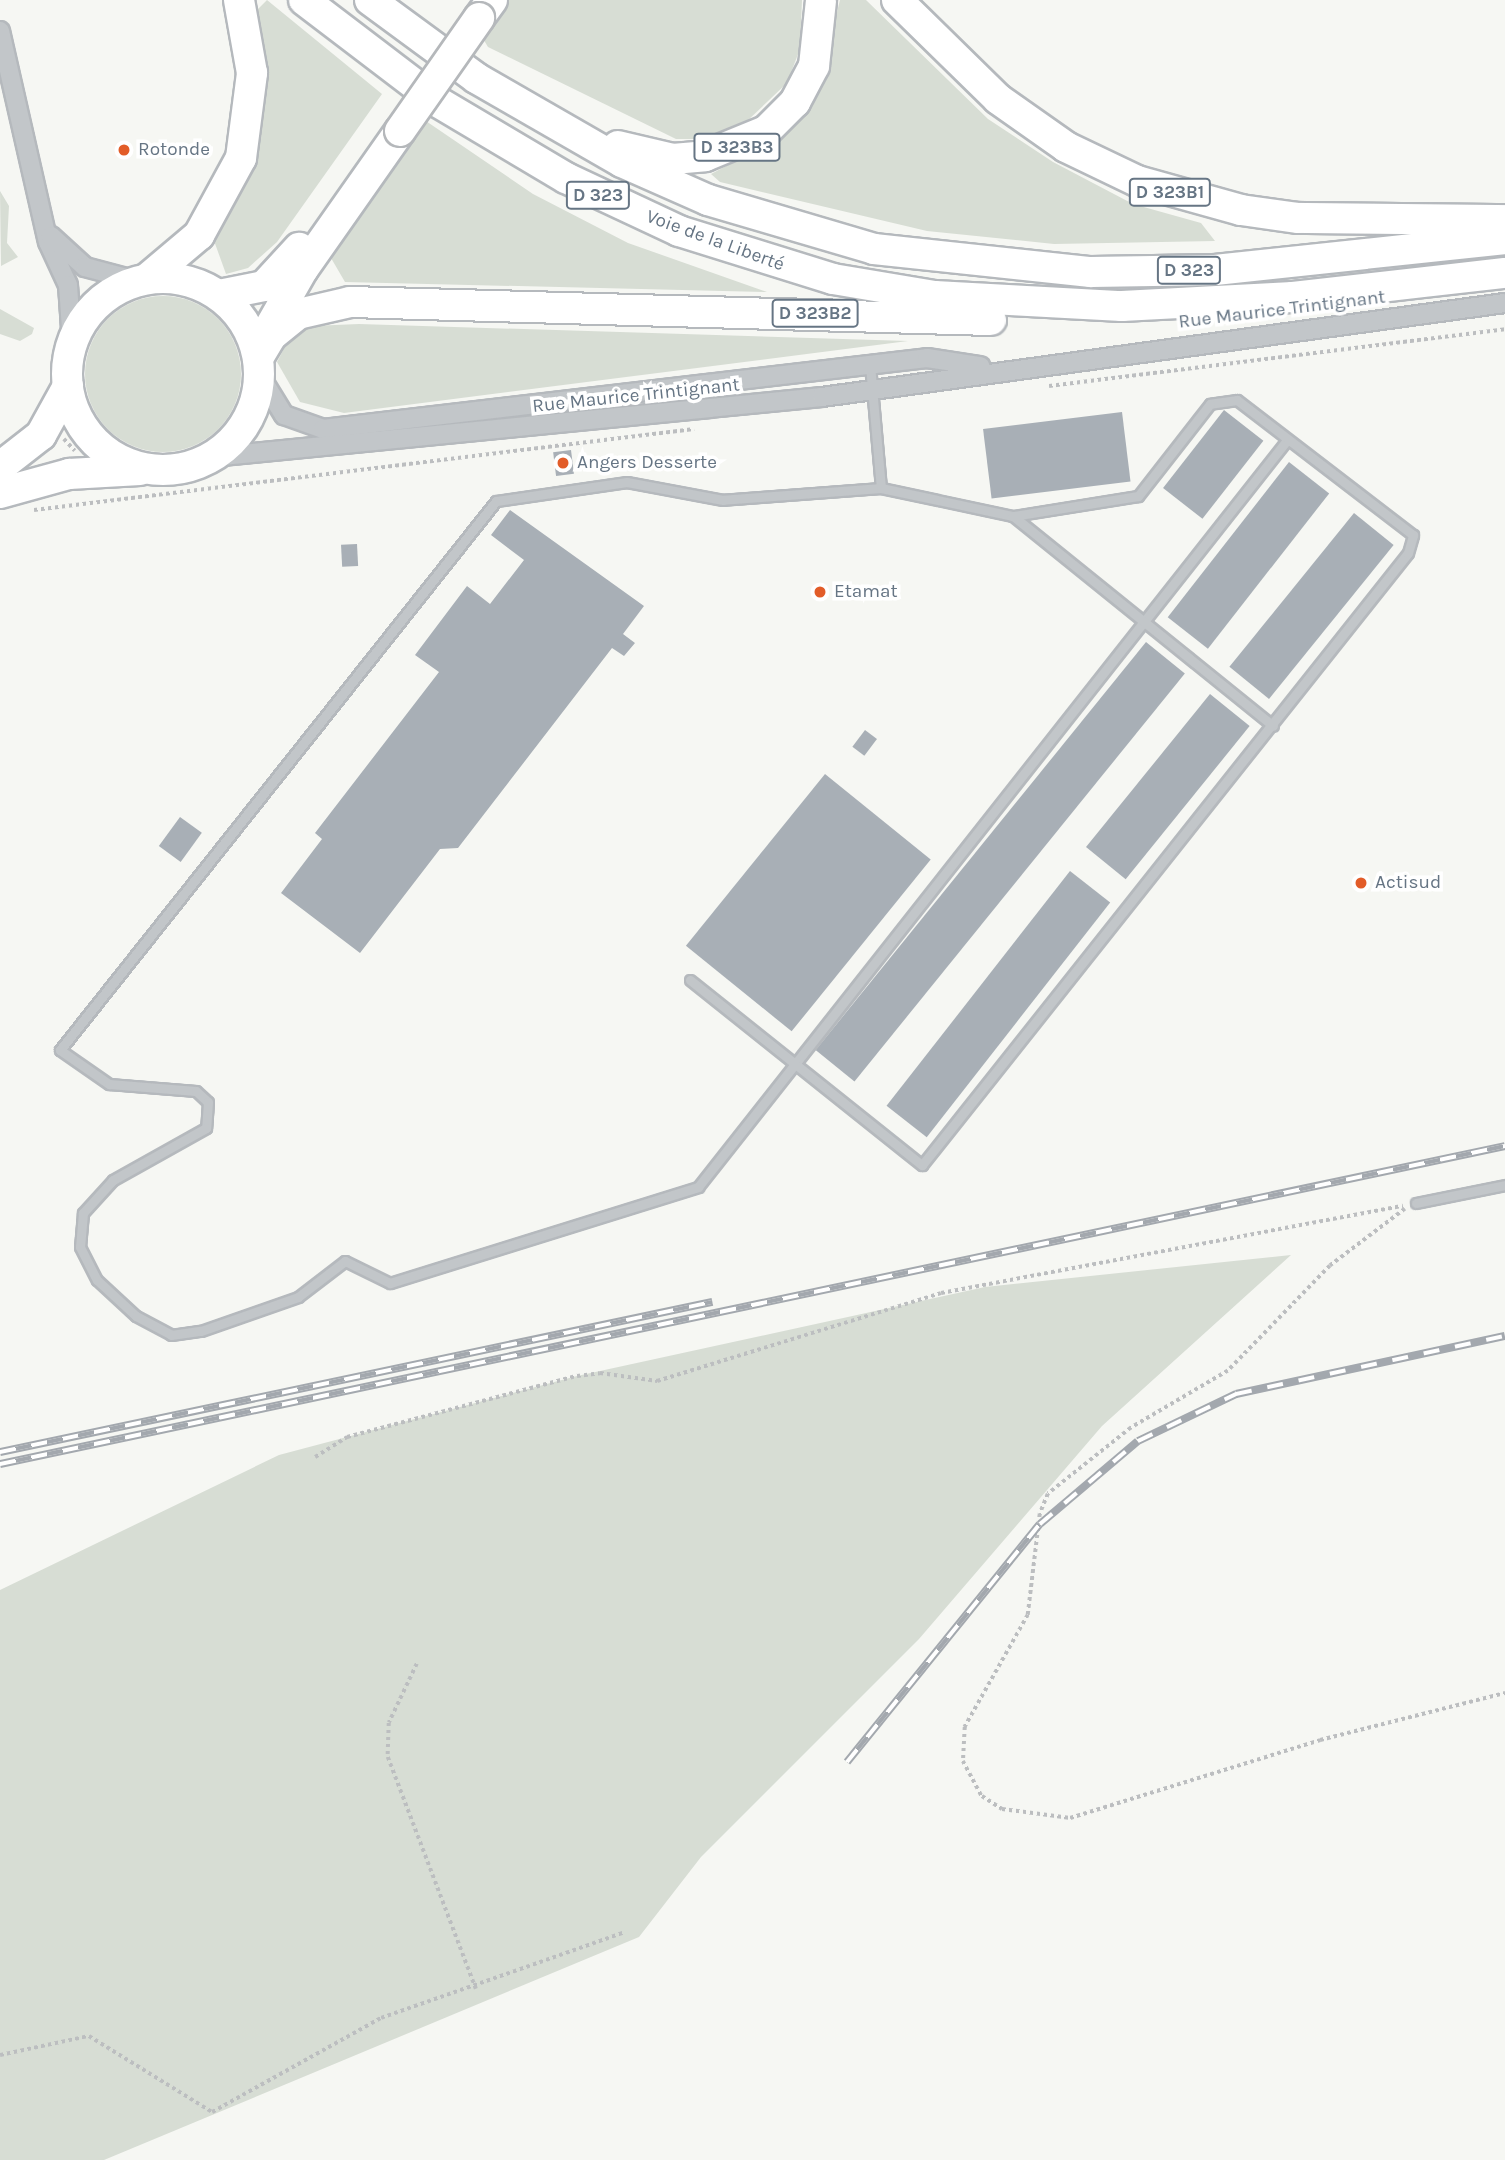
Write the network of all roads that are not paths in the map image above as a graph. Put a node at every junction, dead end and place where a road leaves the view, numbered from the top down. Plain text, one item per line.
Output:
1 (239, 0) edge
2 (304, 0) edge
3 (370, 0) edge
4 (821, 0) edge
5 (897, 0) edge
6 (478, 7) edge
7 (0, 31) edge
8 (394, 126) junction
9 (561, 128) junction
10 (1505, 220) edge
11 (46, 227) junction
12 (1505, 239) edge
13 (1505, 273) edge
14 (143, 280) junction
15 (1393, 288) junction
16 (219, 295) junction
17 (1505, 303) edge
18 (72, 343) junction
19 (1064, 359) junction
20 (870, 365) junction
21 (259, 367) junction
22 (68, 386) junction
23 (872, 389) junction
24 (1287, 440) junction
25 (212, 457) junction
26 (0, 467) edge
27 (148, 469) junction
28 (881, 488) junction
29 (0, 493) edge
30 (1013, 516) junction
31 (1144, 621) junction
32 (1273, 726) junction
33 (690, 980) dead end
34 (795, 1065) junction
35 (1505, 1185) edge
36 (1416, 1203) road end

1 - 14 main road
2 - 15 main road, Voie de la Liberté / D 323
3 - 9 main road, Voie de la Liberté / D 323
4 - 9 main road, D 323B3
5 - 10 main road, D 323B1
6 - 8 main road, bridge
7 - 11 street
8 - 16 main road
8 - 21 main road
9 - 12 main road, Voie de la Liberté / D 323
11 - 14 street
11 - 18 street
13 - 15 main road, D 323
14 - 16 main road
14 - 18 main road
15 - 21 main road, D 323B2
16 - 21 main road
17 - 19 street, Rue Maurice Trintignant
18 - 22 main road
19 - 20 street, Rue Maurice Trintignant
19 - 23 street, Rue Maurice Trintignant
20 - 21 street, Rue Maurice Trintignant
20 - 23 lane
21 - 25 main road
22 - 26 main road
22 - 27 main road
23 - 25 street, Rue Maurice Trintignant
23 - 28 lane
24 - 30 lane
24 - 31 lane
24 - 32 lane
25 - 27 main road
27 - 29 main road
28 - 30 lane
28 - 34 lane
30 - 31 lane
31 - 32 lane
31 - 34 lane
32 - 34 lane
33 - 34 lane
35 - 36 lane

